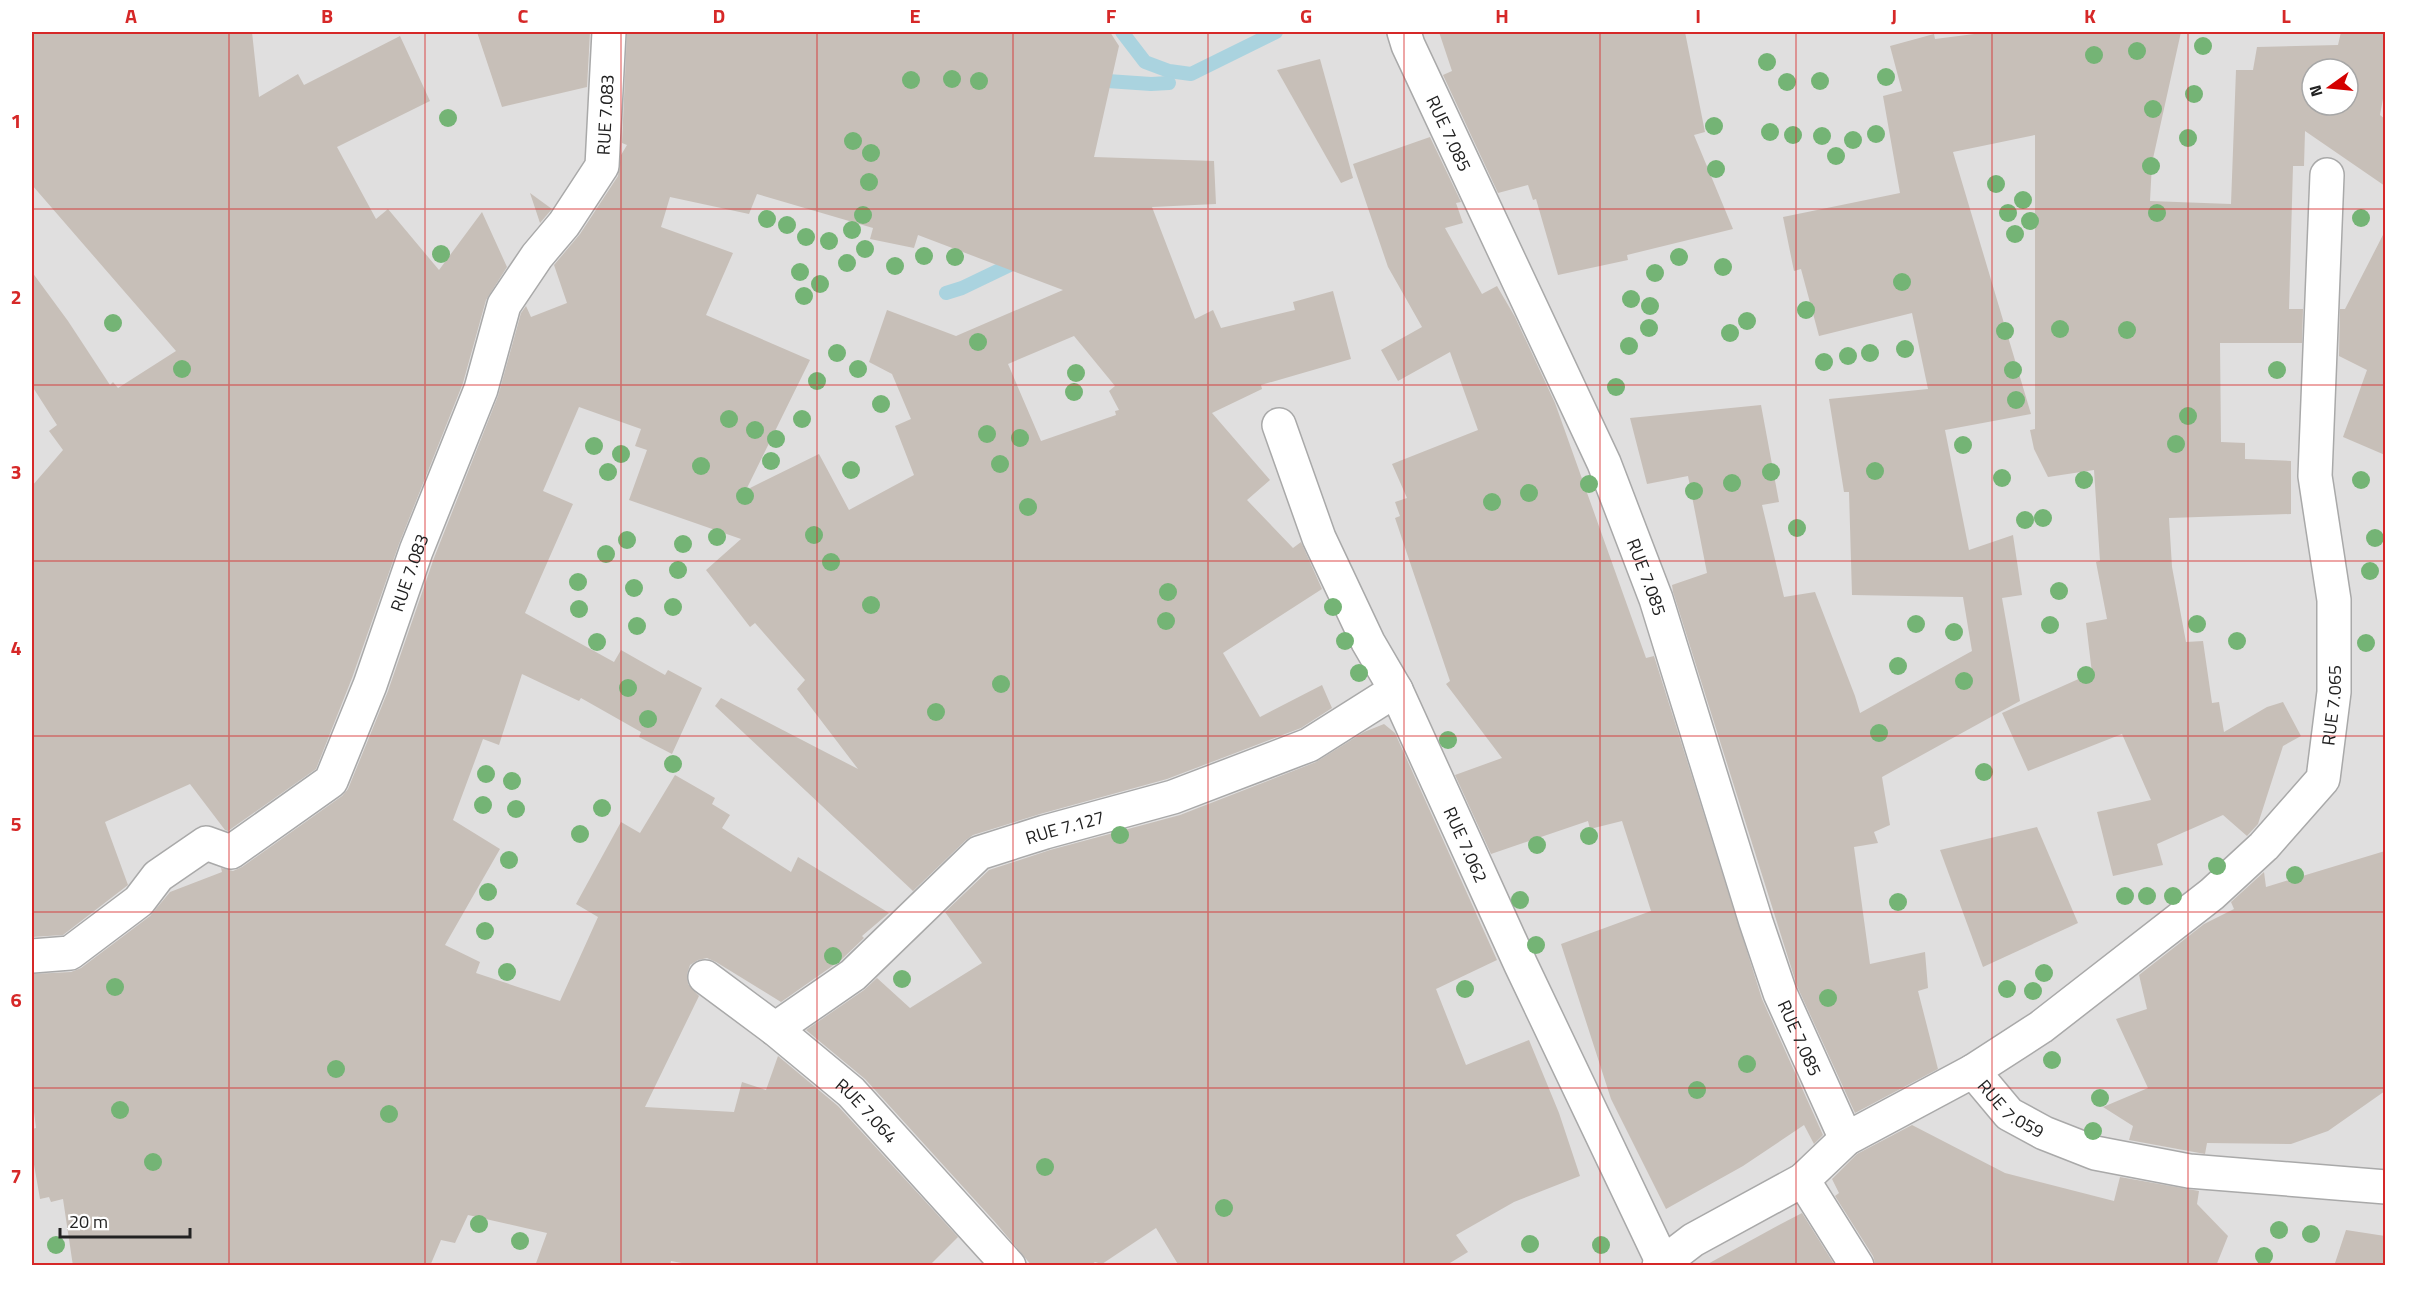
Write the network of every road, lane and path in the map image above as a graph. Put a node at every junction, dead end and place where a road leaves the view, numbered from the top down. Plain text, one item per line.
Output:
1 (609, 32) edge
2 (1404, 32) edge
3 (2326, 175) dead end
4 (1279, 424) dead end
5 (1396, 690) junction
6 (32, 956) edge
7 (705, 977) dead end
8 (775, 1029) junction
9 (1973, 1071) junction
10 (1846, 1139) junction
11 (1803, 1180) junction
12 (2385, 1187) edge
13 (1661, 1263) edge
14 (1009, 1266) edge
15 (1857, 1266) edge

1 - 6 street, RUE 7.083
2 - 10 street, RUE 7.085
3 - 9 street, RUE 7.065
4 - 5 street, RUE 7.062
5 - 8 street, RUE 7.127
5 - 13 street, RUE 7.062
7 - 8 street, RUE 7.064
8 - 14 street, RUE 7.064
9 - 10 street, RUE 7.059
9 - 12 street, RUE 7.059
10 - 11 street, RUE 7.059
11 - 13 street, RUE 7.059
11 - 15 street

